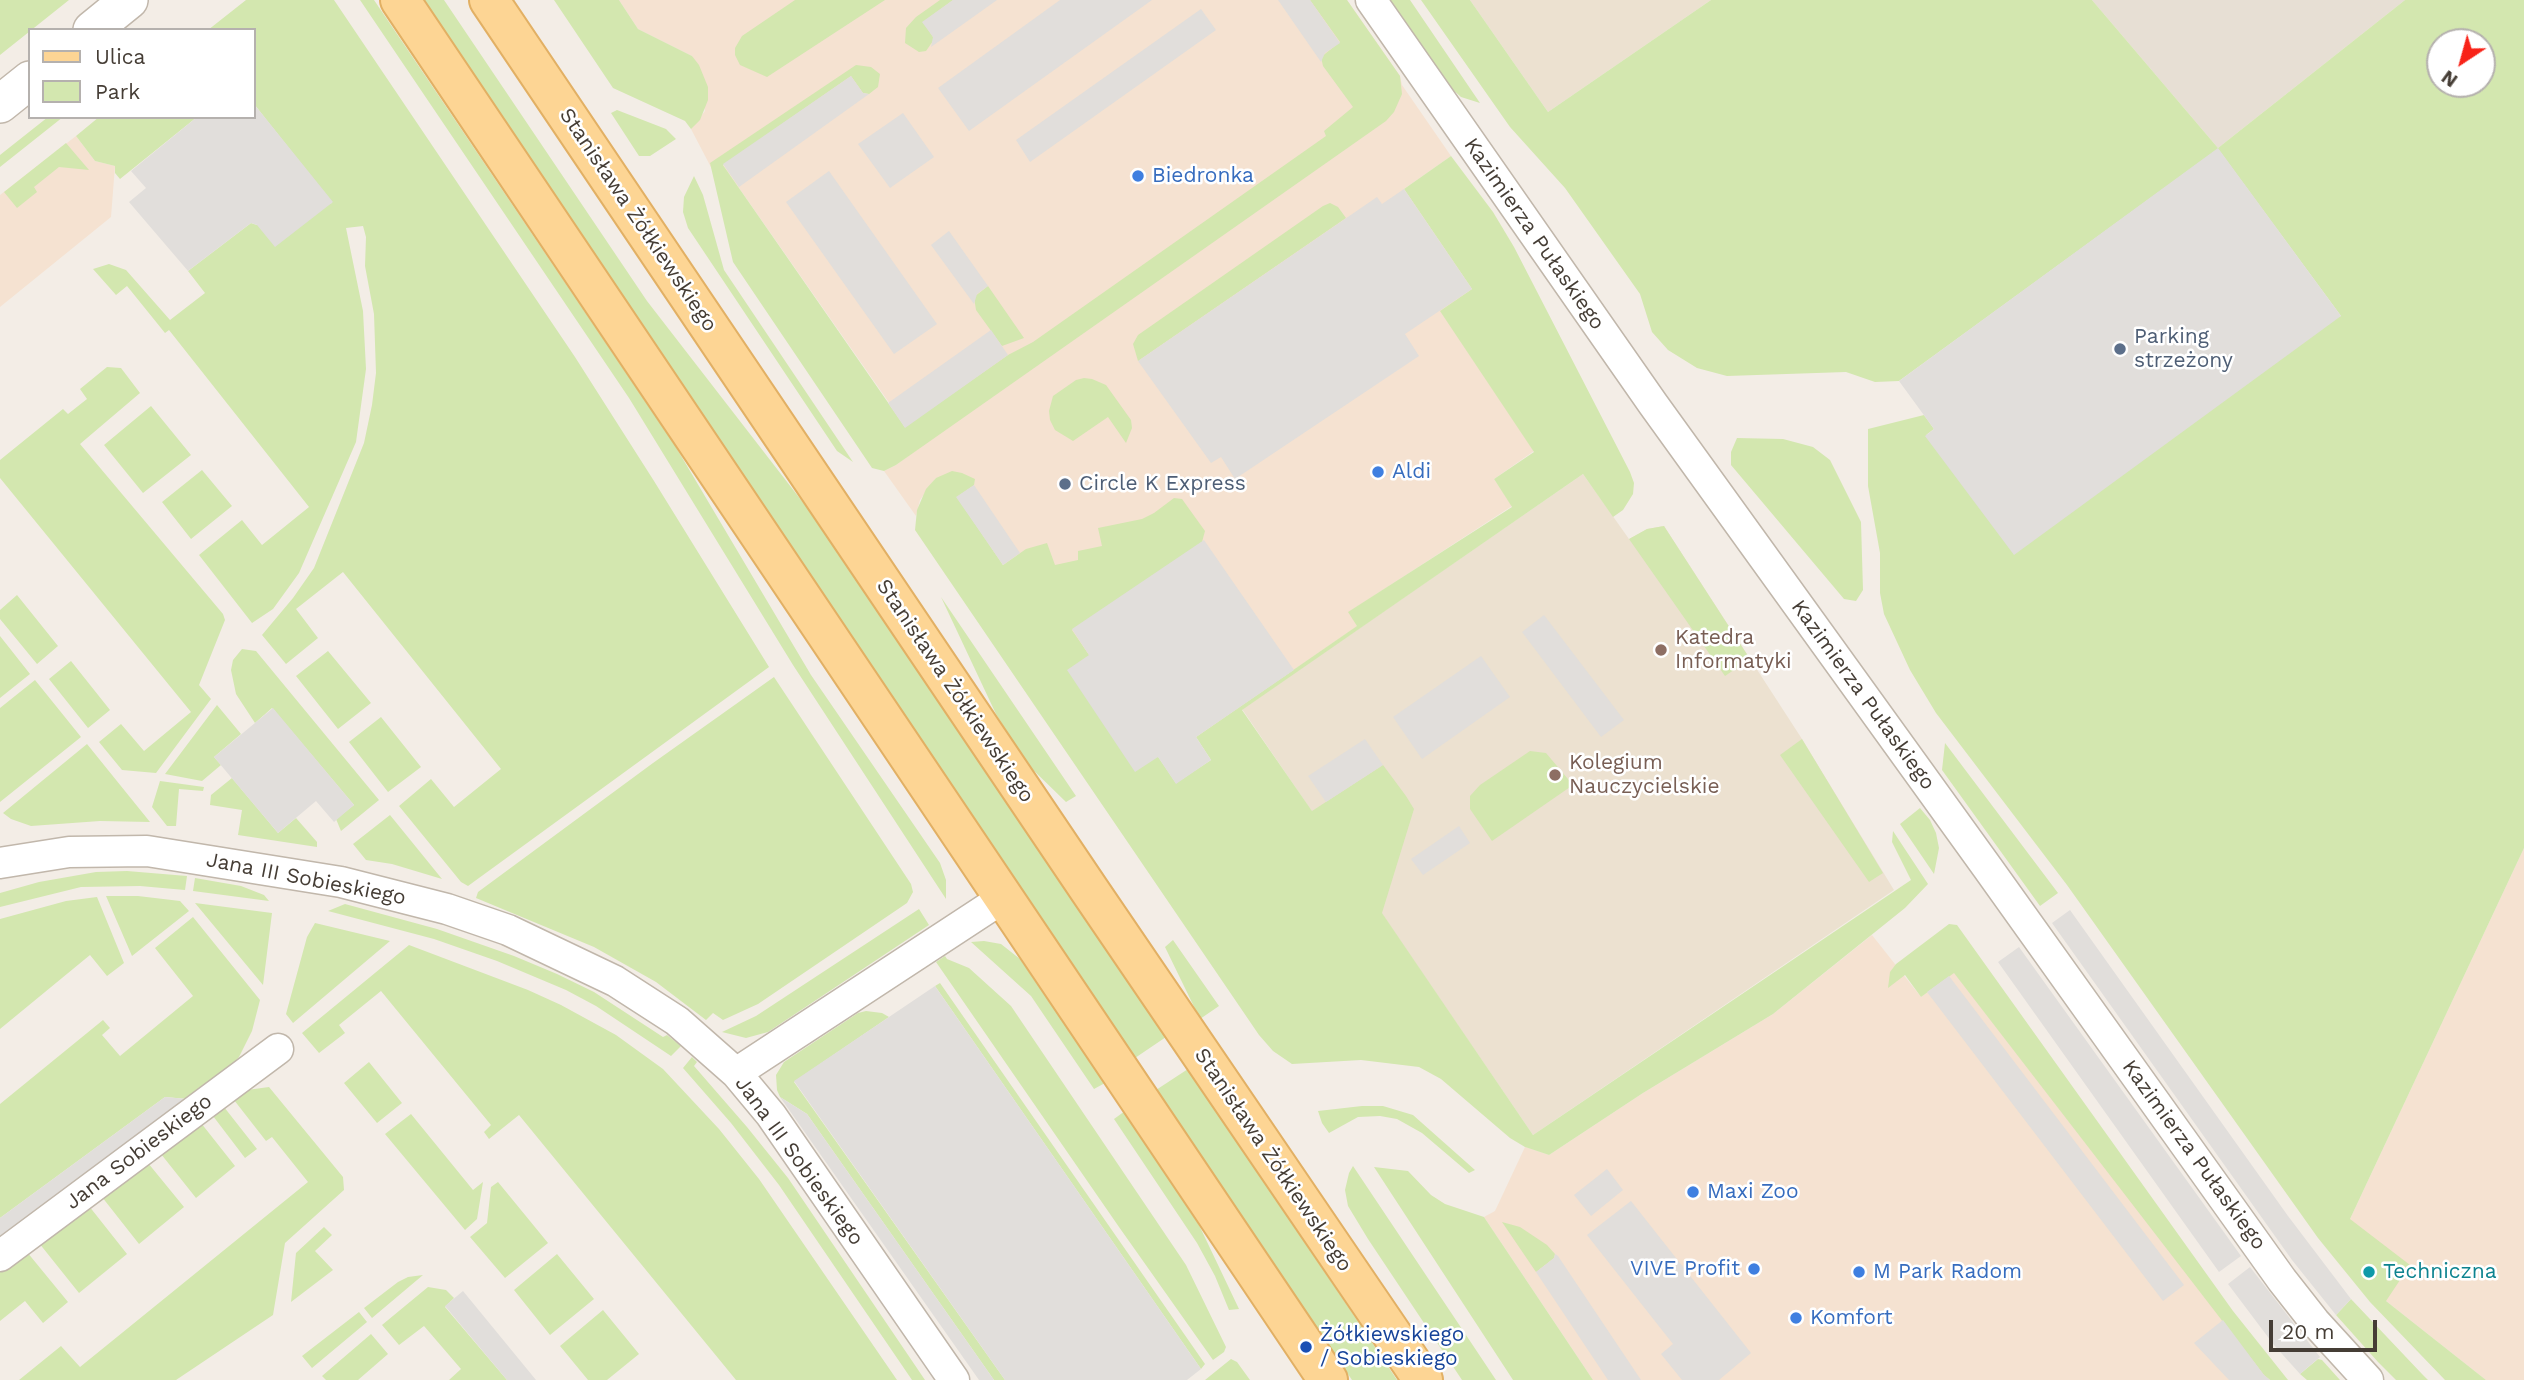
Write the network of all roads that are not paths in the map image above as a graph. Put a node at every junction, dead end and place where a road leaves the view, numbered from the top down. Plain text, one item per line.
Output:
1 (129, 0) edge
2 (400, 0) edge
3 (489, 0) edge
4 (1371, 0) edge
5 (94, 28) edge
6 (28, 82) edge
7 (0, 104) edge
8 (0, 863) edge
9 (1003, 898) junction
10 (278, 1049) dead end
11 (736, 1073) junction
12 (0, 1256) edge
13 (954, 1380) edge
14 (1328, 1380) edge
15 (1423, 1380) edge
16 (2368, 1380) edge

1 - 5 street
2 - 9 main road
3 - 15 main road, Stanisława Żółkiewskiego
4 - 16 street, Kazimierza Pułaskiego
6 - 7 street
8 - 11 street, Jana III Sobieskiego
9 - 11 street
9 - 14 main road
10 - 12 street, Jana Sobieskiego
11 - 13 street, Jana III Sobieskiego

